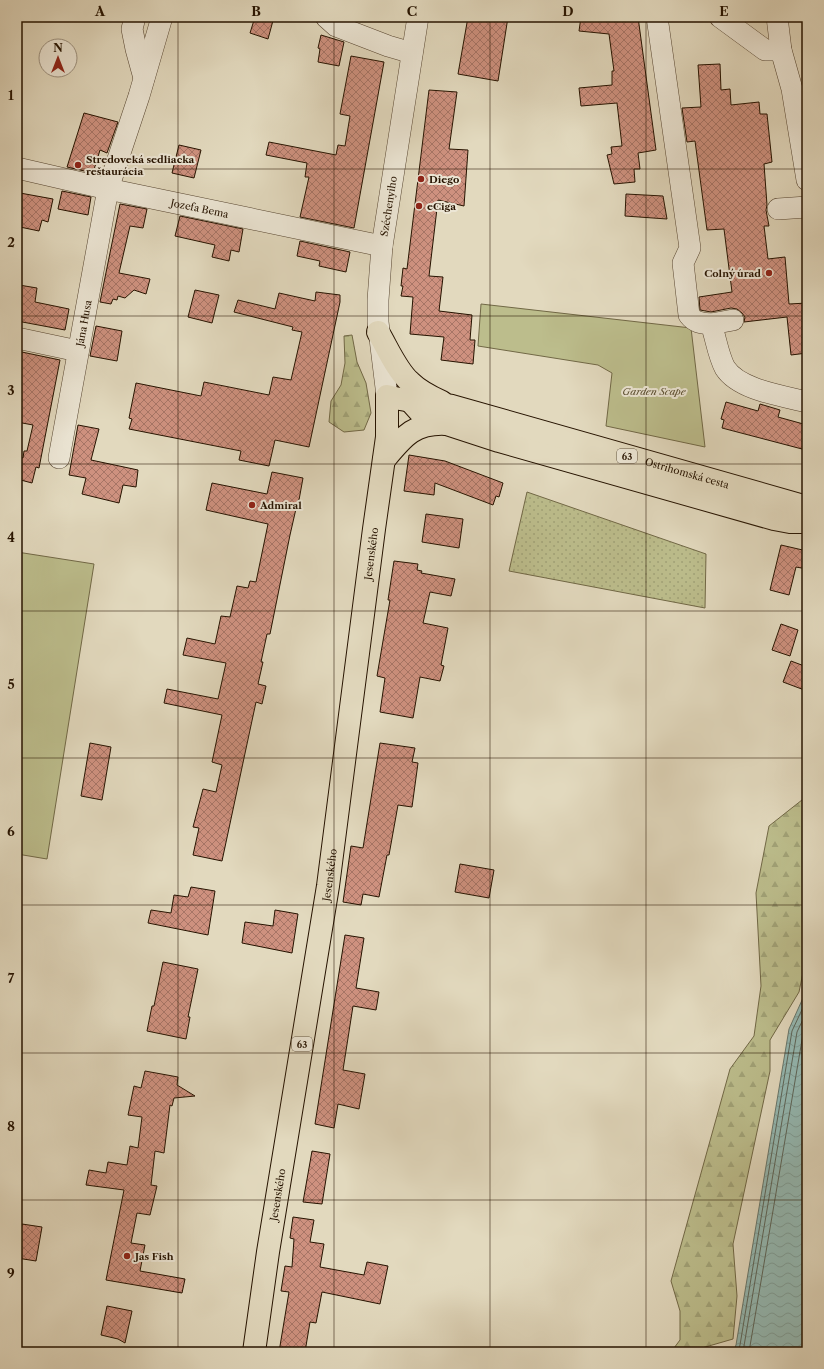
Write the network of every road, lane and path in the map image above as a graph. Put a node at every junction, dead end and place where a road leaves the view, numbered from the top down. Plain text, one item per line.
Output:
1 (135, 17) edge
2 (162, 17) edge
3 (326, 17) edge
4 (418, 17) edge
5 (657, 17) edge
6 (720, 17) edge
7 (777, 17) edge
8 (781, 50) junction
9 (412, 53) junction
10 (144, 78) junction
11 (800, 90) edge
12 (17, 168) edge
13 (807, 180) edge
14 (108, 189) junction
15 (807, 207) edge
16 (778, 208) dead end
17 (382, 246) junction
18 (733, 320) dead end
19 (711, 324) junction
20 (378, 332) junction
21 (17, 338) edge
22 (78, 351) junction
23 (387, 396) junction
24 (807, 402) edge
25 (450, 415) junction
26 (58, 458) dead end
27 (384, 460) junction
28 (807, 507) edge
29 (807, 522) edge
30 (254, 1352) edge

1 - 10 street
2 - 10 street, Jána Husa
3 - 9 street
4 - 9 street, Széchenyiho
5 - 19 street
6 - 8 street
7 - 8 street
8 - 11 street
9 - 17 street, Széchenyiho
10 - 14 street, Jána Husa
11 - 13 street
12 - 14 street, Jozefa Bema
14 - 17 street, Jozefa Bema
14 - 22 street, Jána Husa
15 - 16 street
17 - 20 street, Széchenyiho
18 - 19 street
19 - 24 street
20 - 23 street, Széchenyiho
20 - 25 main road
21 - 22 street
22 - 26 street, Jána Husa
23 - 25 main road, 63
23 - 27 main road, Jesenského / 63
25 - 27 main road
25 - 28 main road, Ostrihomská cesta / 63
25 - 29 main road, 63
27 - 30 main road, Jesenského / 63

